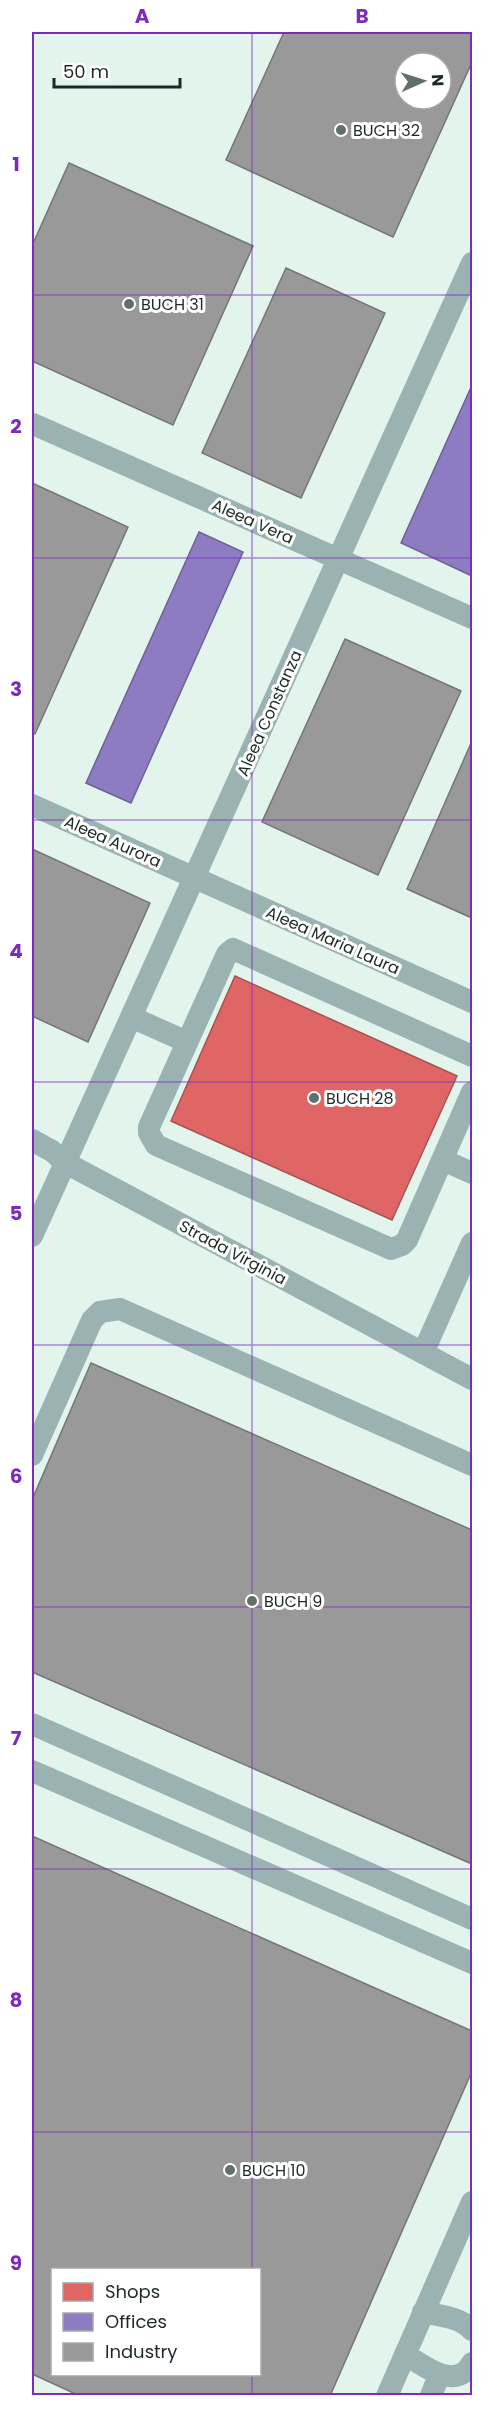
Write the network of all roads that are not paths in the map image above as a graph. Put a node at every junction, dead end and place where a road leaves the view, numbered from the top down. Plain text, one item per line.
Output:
1 (472, 263) edge
2 (33, 424) dead end
3 (339, 559) junction
4 (472, 618) edge
5 (32, 805) edge
6 (194, 877) junction
7 (472, 1002) edge
8 (131, 1017) junction
9 (187, 1042) junction
10 (472, 1056) edge
11 (472, 1092) edge
12 (32, 1140) edge
13 (443, 1160) junction
14 (64, 1162) junction
15 (472, 1173) edge
16 (32, 1236) edge
17 (472, 1243) edge
18 (423, 1353) junction
19 (472, 1379) edge
20 (32, 1455) edge
21 (472, 1466) edge
22 (32, 1724) edge
23 (32, 1771) edge
24 (472, 1919) edge
25 (472, 1963) edge
26 (472, 2202) edge
27 (423, 2312) junction
28 (472, 2330) edge
29 (405, 2354) junction
30 (472, 2363) edge
31 (435, 2385) edge
32 (387, 2396) edge

1 - 3 street, Aleea Constanza
2 - 3 street, Aleea Vera
3 - 4 street, Aleea Vera
3 - 6 street, Aleea Constanza
5 - 6 street, Aleea Aurora
6 - 7 street, Aleea Maria Laura
6 - 8 street, Aleea Constanza
8 - 9 street
8 - 14 street, Aleea Constanza
9 - 10 street
9 - 13 street
11 - 13 street
12 - 14 street, Strada Virginia
13 - 15 street
14 - 16 street
14 - 18 street, Strada Virginia
17 - 18 street
18 - 19 street, Strada Virginia
20 - 21 street
22 - 24 street
23 - 25 street
26 - 27 street
27 - 28 street
27 - 29 street
29 - 31 street
29 - 32 street
30 - 31 street

